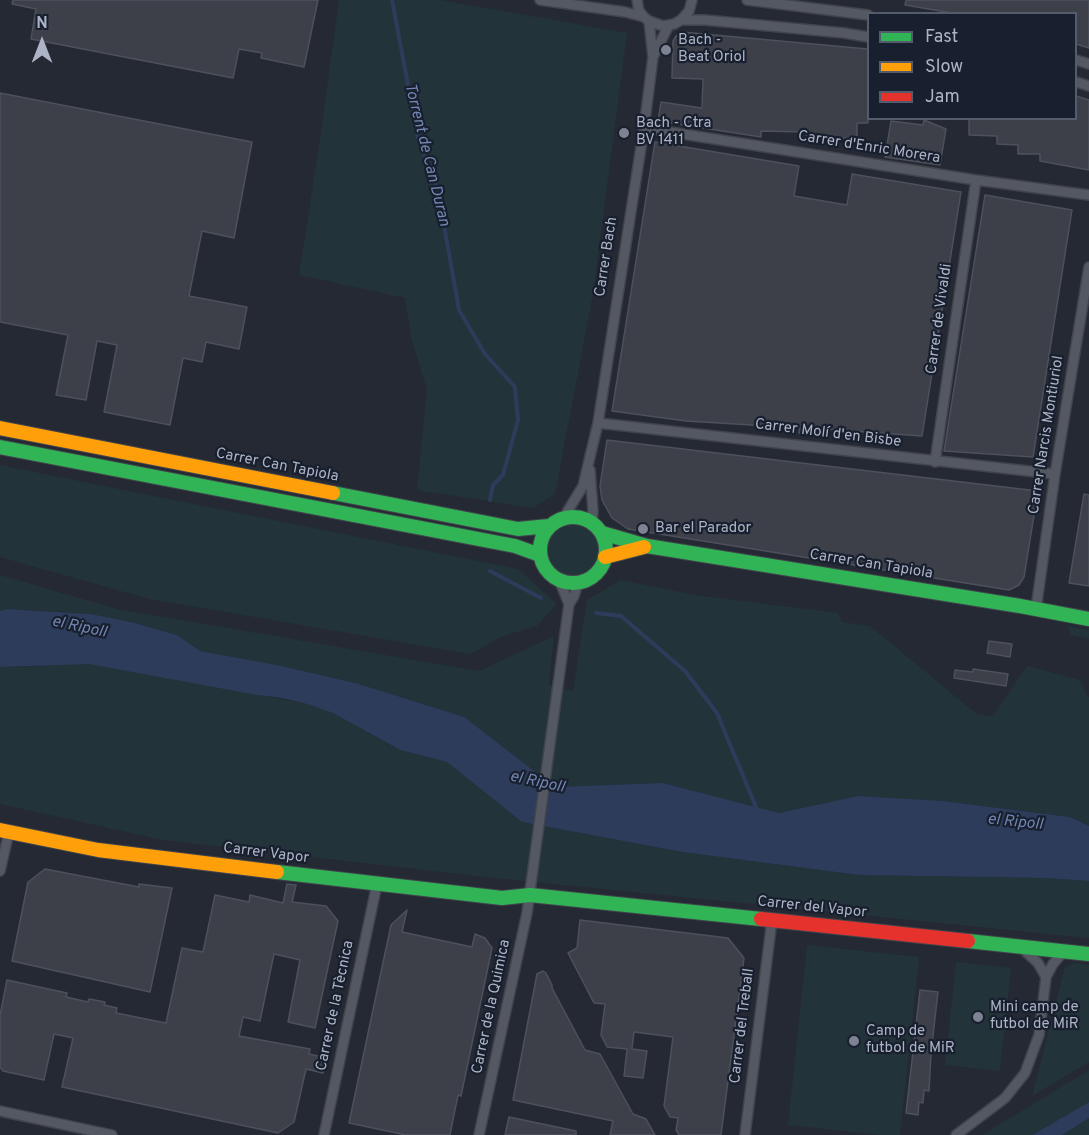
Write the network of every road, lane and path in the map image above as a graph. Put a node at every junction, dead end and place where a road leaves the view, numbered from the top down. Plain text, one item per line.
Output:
1 (540, 0) edge
2 (637, 0) edge
3 (692, 0) edge
4 (747, 0) edge
5 (867, 15) edge
6 (646, 19) junction
7 (681, 20) junction
8 (669, 25) junction
9 (867, 37) edge
10 (653, 57) junction
11 (644, 128) junction
12 (976, 180) junction
13 (1089, 195) edge
14 (1089, 267) edge
15 (598, 423) junction
16 (0, 428) edge
17 (0, 447) edge
18 (590, 461) junction
19 (935, 462) junction
20 (1055, 474) junction
21 (564, 517) junction
22 (592, 522) junction
23 (549, 526) junction
24 (602, 533) junction
25 (647, 546) junction
26 (540, 555) junction
27 (605, 557) junction
28 (559, 580) junction
29 (578, 583) junction
30 (569, 604) junction
31 (1036, 609) junction
32 (1089, 619) edge
33 (5, 831) edge
34 (0, 871) edge
35 (377, 884) junction
36 (531, 890) junction
37 (772, 920) junction
38 (1022, 948) junction
39 (1063, 952) junction
40 (1089, 954) edge
41 (1046, 977) junction
42 (0, 1111) edge
43 (112, 1135) edge
44 (324, 1135) edge
45 (479, 1135) edge
46 (745, 1135) edge
47 (956, 1135) edge

1 - 6 street
2 - 6 street, Carrer Bach
3 - 7 street
4 - 5 street
6 - 8 street
6 - 10 street, Carrer Bach
7 - 8 street
7 - 9 street
8 - 10 street, Carrer Bach
10 - 11 street, Carrer Bach
11 - 12 street, Carrer d'Enric Morera
11 - 15 street, Carrer Bach
12 - 13 street, Carrer d'Enric Morera
12 - 19 street, Carrer de Vivaldi
14 - 20 street, Carrer Narcis Montiuriol
15 - 18 street, Carrer Bach
15 - 19 street, Carrer Molí d'en Bisbe
16 - 23 street, Carrer Can Tapiola
17 - 26 street
18 - 21 street, Carrer Bach
18 - 22 street, Carrer Bach
19 - 20 street, Carrer Molí d'en Bisbe
20 - 31 street, Carrer Narcis Montiuriol
21 - 22 street
21 - 23 street
22 - 24 street
23 - 26 street
24 - 25 street, Carrer Can Tapiola
24 - 27 street
25 - 27 street, Carrer Can Tapiola
25 - 31 street, Carrer Can Tapiola
26 - 28 street
27 - 29 street
28 - 29 street
28 - 30 street
29 - 30 street
30 - 36 street
31 - 32 street, Carrer Can Tapiola
33 - 34 street
33 - 35 street, Carrer Vapor
35 - 36 street, Carrer Vapor
35 - 44 street, Carrer de la Tècnica
36 - 37 street, Carrer del Vapor
36 - 45 street, Carrer de la Quimica
37 - 38 street, Carrer del Vapor
37 - 46 street, Carrer del Treball
38 - 39 street, Carrer del Vapor
38 - 41 street
39 - 40 street, Carrer del Vapor
39 - 41 street
41 - 47 street
42 - 43 street

